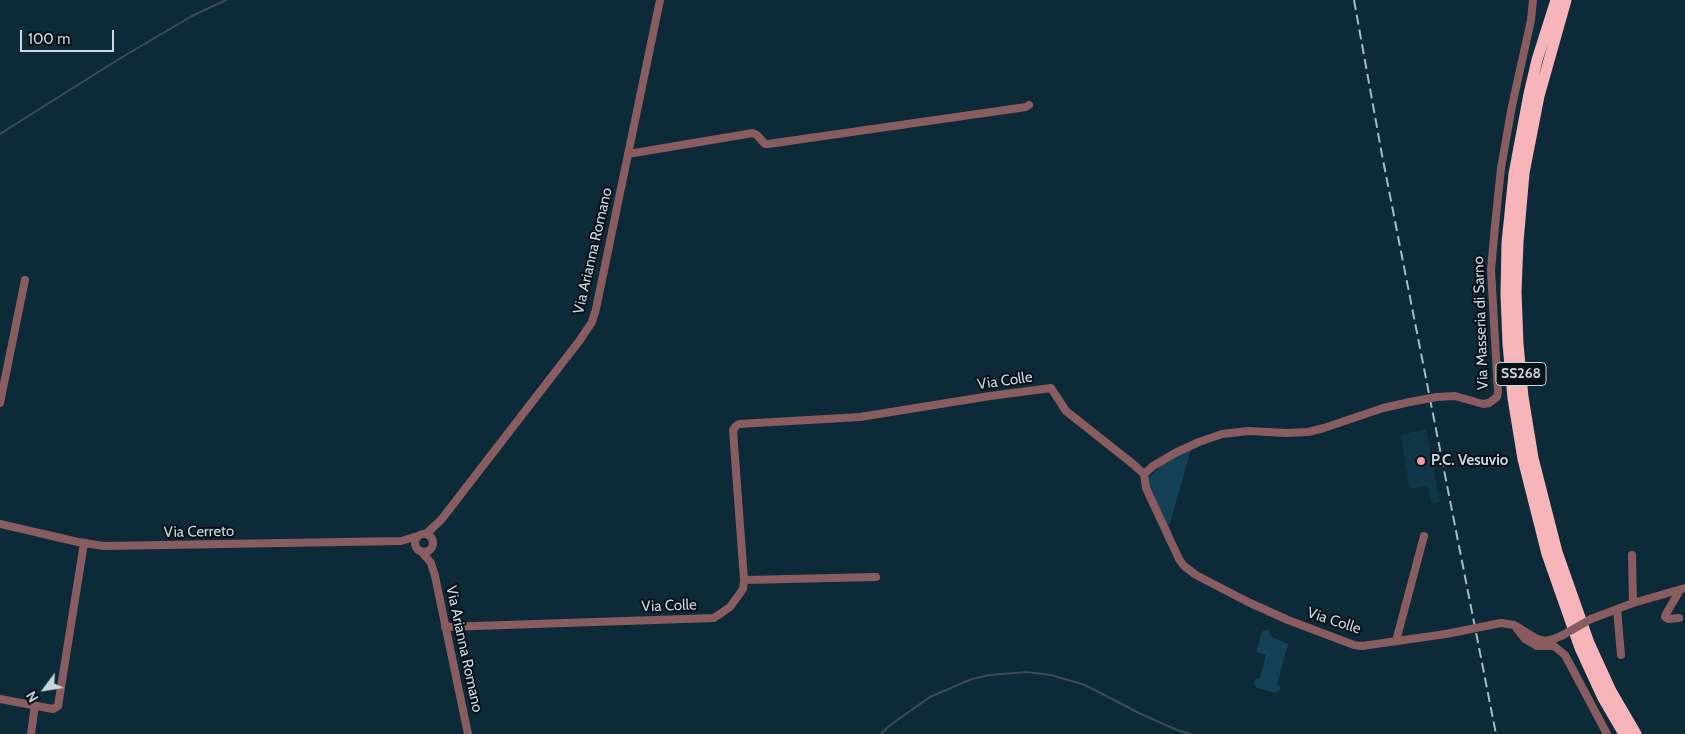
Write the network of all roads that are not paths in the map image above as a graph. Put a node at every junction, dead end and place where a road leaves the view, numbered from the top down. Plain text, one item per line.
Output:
1 (660, 0) edge
2 (1533, 0) edge
3 (1556, 0) edge
4 (1566, 0) edge
5 (1029, 105) dead end
6 (628, 154) junction
7 (25, 280) dead end
8 (0, 404) edge
9 (1144, 474) junction
10 (440, 520) junction
11 (0, 524) edge
12 (422, 535) junction
13 (1424, 536) dead end
14 (401, 541) junction
15 (84, 543) junction
16 (432, 545) junction
17 (419, 549) junction
18 (1632, 555) dead end
19 (433, 570) junction
20 (876, 577) dead end
21 (744, 580) junction
22 (1682, 589) edge
23 (1633, 603) junction
24 (1616, 609) junction
25 (1678, 618) dead end
26 (1514, 625) junction
27 (445, 627) junction
28 (1396, 641) junction
29 (1621, 655) dead end
30 (0, 698) edge
31 (35, 705) junction
32 (31, 734) edge
33 (468, 734) edge
34 (1607, 734) edge
35 (1624, 734) edge
36 (1636, 734) edge

1 - 6 street, Via Arianna Romano
2 - 9 street, Via Masseria di Sarno, bridge
3 - 35 highway, SS268
4 - 36 highway, SS268
5 - 6 street
6 - 10 street, Via Arianna Romano
7 - 8 street
9 - 21 street, Via Colle
9 - 28 street, Via Colle
10 - 12 street, Via Arianna Romano
10 - 16 street, Via Arianna Romano
11 - 15 street, Via Cerreto
12 - 14 street, Via Cerreto
12 - 16 street
12 - 17 street
13 - 28 street
14 - 15 street, Via Cerreto
14 - 17 street, Via Cerreto
15 - 31 street
16 - 17 street
16 - 19 street, Via Arianna Romano
17 - 19 street, Via Arianna Romano
18 - 23 street
19 - 27 street, Via Arianna Romano
20 - 21 street
21 - 27 street, Via Colle
22 - 23 street, Via Colle
22 - 25 street
23 - 24 street, Via Colle
24 - 26 street, Via Colle, bridge
24 - 29 street
26 - 28 street, Via Colle, bridge
26 - 34 street
27 - 33 street, Via Arianna Romano
30 - 31 street
31 - 32 street

